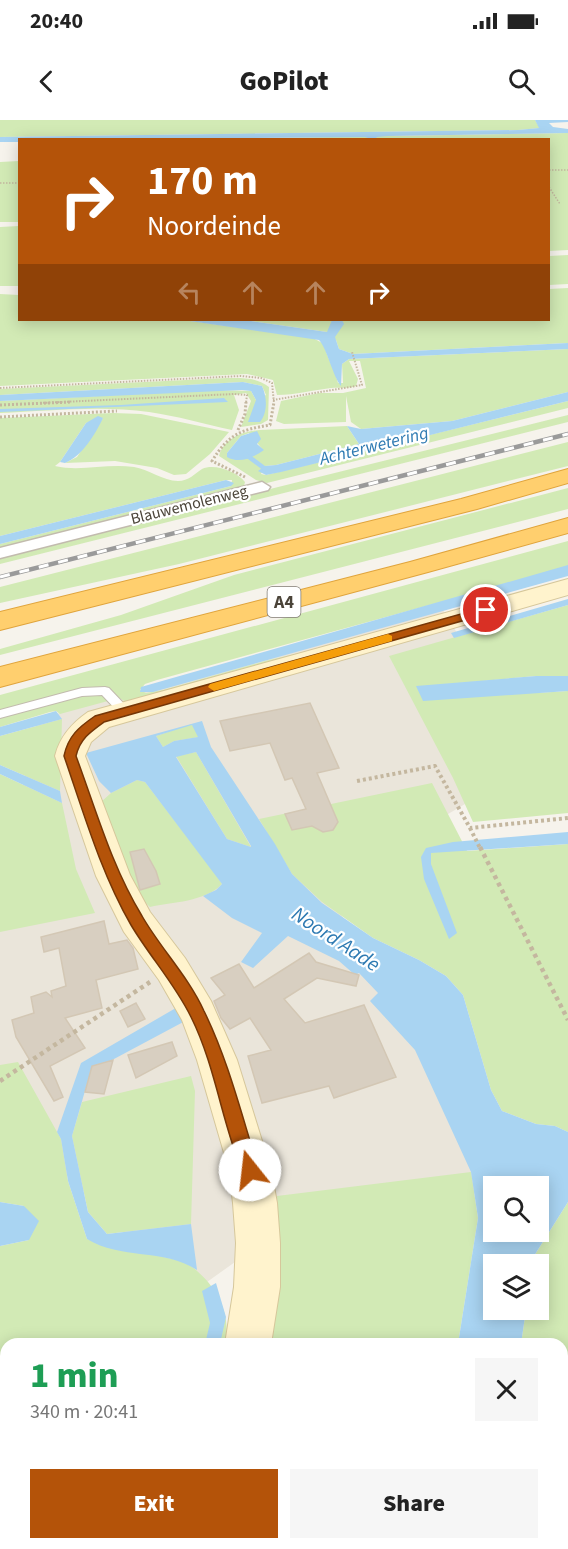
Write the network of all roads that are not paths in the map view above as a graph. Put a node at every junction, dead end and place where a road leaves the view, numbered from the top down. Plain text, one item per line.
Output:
1 (568, 476) edge
2 (262, 487) road end
3 (568, 525) edge
4 (0, 553) edge
5 (568, 586) edge
6 (0, 621) edge
7 (0, 677) edge
8 (124, 712) junction
9 (0, 714) edge
10 (249, 1338) edge

1 - 6 highway
2 - 4 street, Blauwemolenweg
3 - 7 highway, A4
5 - 8 street
8 - 9 lane
8 - 10 street

